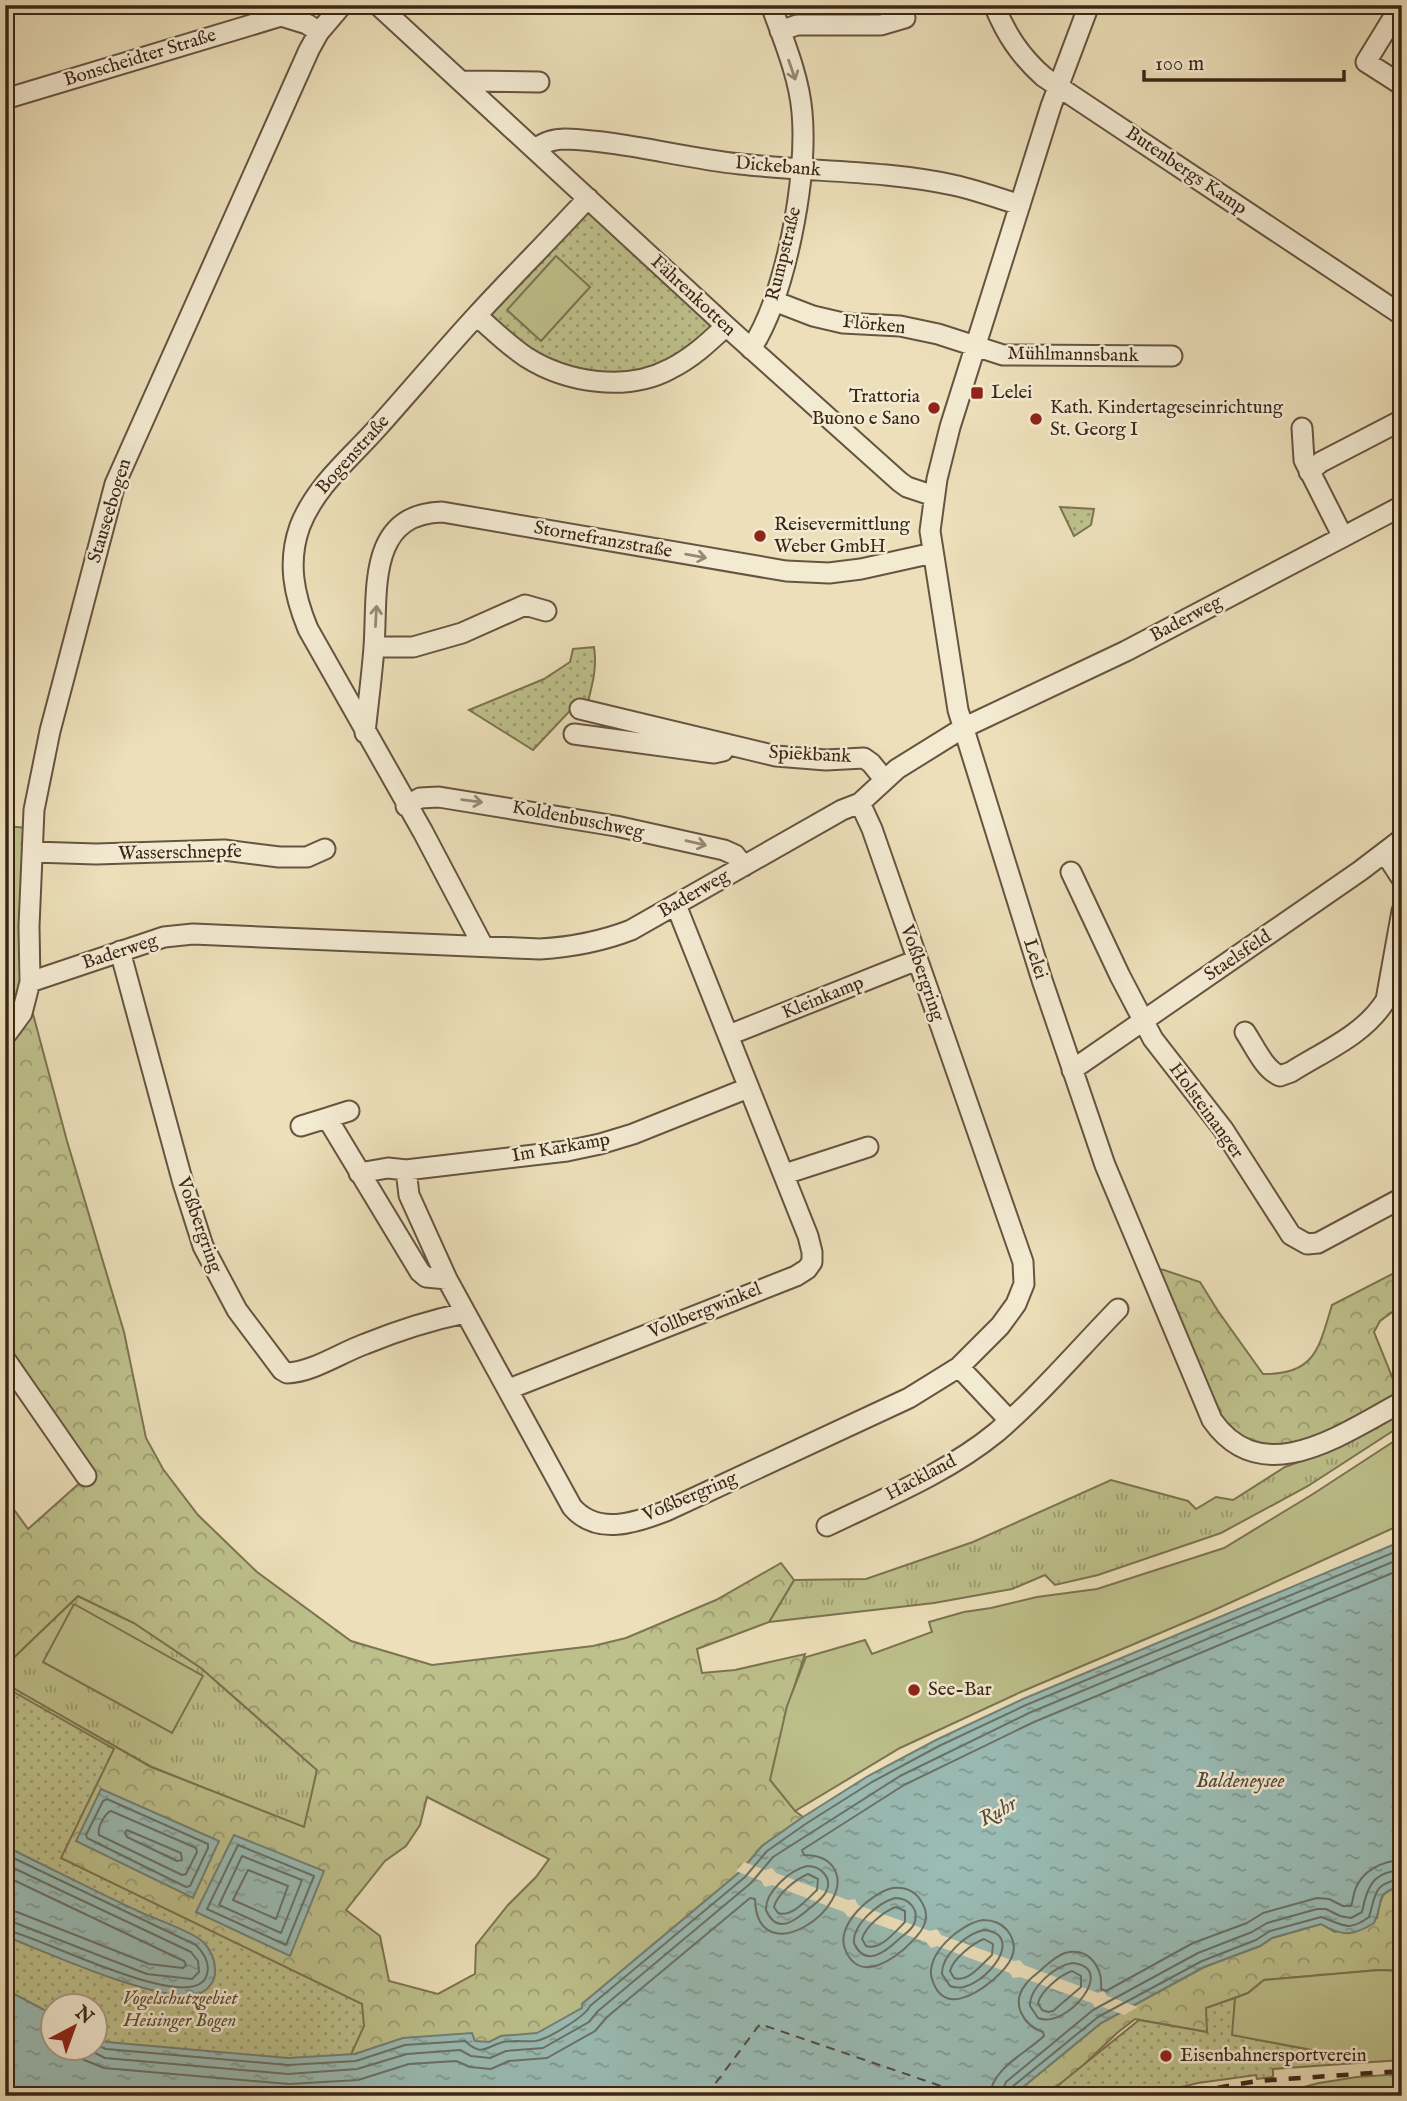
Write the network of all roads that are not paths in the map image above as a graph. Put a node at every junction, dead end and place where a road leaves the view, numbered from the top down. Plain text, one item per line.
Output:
1 (342, 5) edge
2 (379, 5) edge
3 (771, 5) edge
4 (994, 5) edge
5 (1089, 5) edge
6 (1401, 5) edge
7 (905, 18) dead end
8 (780, 31) junction
9 (319, 32) junction
10 (463, 81) junction
11 (539, 82) dead end
12 (1402, 85) edge
13 (1059, 86) junction
14 (5, 99) edge
15 (536, 148) junction
16 (801, 171) junction
17 (588, 198) junction
18 (1020, 205) junction
19 (774, 301) junction
20 (1402, 315) edge
21 (477, 316) junction
22 (726, 327) junction
23 (975, 346) junction
24 (751, 349) junction
25 (1172, 356) dead end
26 (1402, 420) edge
27 (1302, 428) dead end
28 (1310, 472) junction
29 (934, 496) junction
30 (1402, 506) edge
31 (1343, 537) junction
32 (933, 553) junction
33 (547, 611) dead end
34 (374, 647) junction
35 (580, 709) dead end
36 (963, 728) junction
37 (365, 733) junction
38 (574, 734) dead end
39 (727, 744) junction
40 (884, 779) junction
41 (860, 803) junction
42 (406, 806) junction
43 (1402, 839) edge
44 (325, 849) dead end
45 (33, 852) junction
46 (1385, 853) junction
47 (744, 866) junction
48 (1071, 872) dead end
49 (1402, 879) edge
50 (676, 905) junction
51 (1402, 911) edge
52 (483, 946) junction
53 (120, 951) junction
54 (917, 960) junction
55 (30, 982) junction
56 (1142, 1021) junction
57 (1245, 1032) dead end
58 (729, 1035) junction
59 (5, 1036) edge
60 (1072, 1070) junction
61 (748, 1088) junction
62 (349, 1111) dead end
63 (327, 1118) junction
64 (301, 1126) dead end
65 (868, 1147) dead end
66 (406, 1170) junction
67 (359, 1173) junction
68 (785, 1174) junction
69 (1402, 1198) edge
70 (447, 1279) junction
71 (1118, 1309) dead end
72 (465, 1313) junction
73 (5, 1359) edge
74 (959, 1367) junction
75 (509, 1389) junction
76 (1402, 1402) edge
77 (1009, 1420) junction
78 (86, 1476) dead end
79 (827, 1526) dead end

1 - 9 street
2 - 10 street, Fährenkotten
3 - 8 street, Rumpstraße
4 - 13 street, Butenbergs Kamp
5 - 13 street, Lelei
6 - 12 street
7 - 8 street
8 -> 16 street, Rumpstraße
9 - 14 street, Bonscheidter Straße
9 - 45 street, Stauseebogen
10 - 11 street
10 - 15 street, Fährenkotten
13 - 18 street, Lelei
13 - 20 street, Butenbergs Kamp
15 - 16 street, Dickebank
15 - 17 street, Fährenkotten
16 - 18 street, Dickebank
16 - 19 street, Rumpstraße
17 - 21 street, Bogenstraße
17 - 22 street, Fährenkotten
18 - 23 street, Lelei
19 - 23 street, Flörken
19 - 24 street, Rumpstraße
21 - 22 street
21 - 37 street, Bogenstraße
22 - 24 street, Fährenkotten
23 - 25 street, Mühlmannsbank
23 - 29 street, Lelei
24 - 29 street, Fährenkotten
26 - 28 street
27 - 28 street
28 - 31 street
29 - 32 street, Lelei
30 - 31 street, Baderweg
31 - 36 street, Baderweg
34 -> 32 street, Stornefranzstraße
32 - 36 street, Lelei
33 - 34 street
34 - 37 street, Stornefranzstraße
35 - 39 street, Spiekbank
36 - 40 street, Baderweg
36 - 60 street, Lelei
37 - 42 street, Bogenstraße
38 - 39 street, Spiekbank
39 - 40 street, Spiekbank
40 - 41 street, Baderweg
41 - 47 street, Baderweg
41 - 54 street, Voßbergring
42 -> 47 street, Koldenbuschweg
42 - 52 street, Bogenstraße
43 - 46 street, Staelsfeld
44 - 45 street, Wasserschnepfe
45 - 55 street, Stauseebogen
46 - 49 street
46 - 56 street, Staelsfeld
47 - 50 street, Baderweg
48 - 56 street, Holsteinanger
50 - 52 street, Baderweg
50 - 58 street, Vollbergwinkel
51 - 57 street
52 - 53 street, Baderweg
53 - 55 street, Baderweg
53 - 72 street, Voßbergring
54 - 58 street, Kleinkamp
54 - 74 street, Voßbergring
55 - 59 street
56 - 60 street, Staelsfeld
56 - 69 street, Holsteinanger
58 - 61 street, Vollbergwinkel
60 - 76 street, Lelei
61 - 66 street, Im Karkamp
61 - 68 street, Vollbergwinkel
62 - 63 street
63 - 64 street
63 - 67 street
65 - 68 street
66 - 67 street, Im Karkamp
66 - 70 street
67 - 70 street
68 - 75 street, Vollbergwinkel
70 - 72 street
71 - 77 street, Hackland
72 - 75 street, Voßbergring
73 - 78 street
74 - 75 street, Voßbergring
74 - 77 street
77 - 79 street, Hackland

